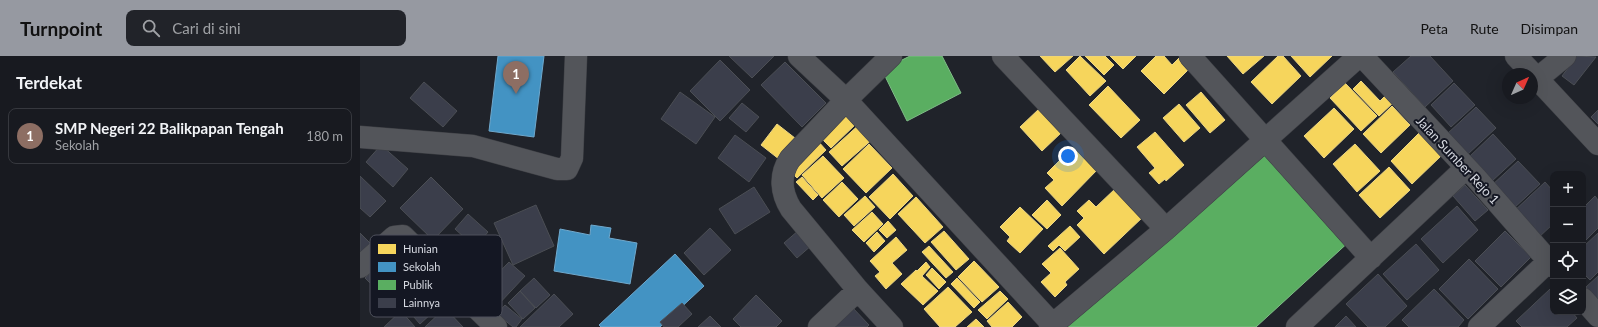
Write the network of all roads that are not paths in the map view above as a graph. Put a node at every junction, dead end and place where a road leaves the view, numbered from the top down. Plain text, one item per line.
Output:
1 (576, 56) edge
2 (799, 56) edge
3 (891, 56) edge
4 (1003, 56) edge
5 (1190, 56) edge
6 (1360, 56) edge
7 (1516, 56) edge
8 (1565, 56) edge
9 (1528, 68) edge
10 (1538, 78) joint
11 (846, 100) junction
12 (360, 137) edge
13 (1266, 140) junction
14 (1598, 144) edge
15 (1466, 168) junction
16 (1166, 229) junction
17 (370, 258) edge
18 (1371, 258) junction
19 (1550, 263) edge
20 (1550, 265) edge
21 (360, 267) edge
22 (858, 290) junction
23 (1586, 302) edge
24 (1598, 316) edge
25 (486, 317) edge
26 (1052, 326) edge
27 (496, 327) edge
28 (819, 327) edge
29 (892, 327) edge
30 (1297, 327) edge
31 (1479, 327) edge

1 - 12 street
2 - 11 street
3 - 11 street
4 - 16 street
5 - 13 street
6 - 13 street
6 - 15 street, Jalan Sumber Rejo 1
7 - 9 street
8 - 10 street
10 - 14 street
11 - 22 street
11 - 26 street
13 - 16 street
13 - 18 street
15 - 18 street
15 - 19 street, Jalan Sumber Rejo 1
16 - 26 street
17 - 21 street
18 - 30 street
20 - 31 street
22 - 28 street
22 - 29 street
23 - 24 street
25 - 27 street

